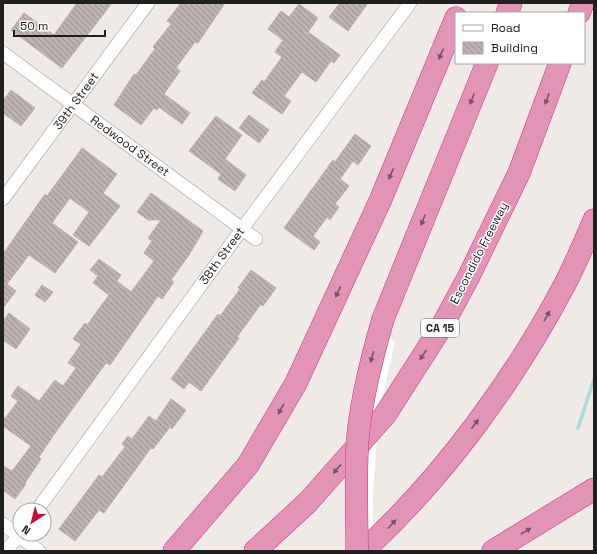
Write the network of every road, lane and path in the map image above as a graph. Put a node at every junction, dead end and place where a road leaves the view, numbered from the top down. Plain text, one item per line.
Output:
1 (148, 3) edge
2 (410, 3) edge
3 (455, 20) edge
4 (3, 54) edge
5 (487, 64) edge
6 (560, 64) edge
7 (73, 105) junction
8 (3, 199) edge
9 (594, 220) edge
10 (242, 229) junction
11 (256, 239) dead end
12 (590, 492) edge
13 (43, 502) edge
14 (3, 524) edge
15 (12, 530) edge
16 (13, 542) edge
17 (28, 542) edge
18 (6, 551) edge
19 (39, 551) edge
20 (174, 551) edge
21 (255, 551) edge
22 (357, 551) edge
23 (363, 551) edge
24 (493, 551) edge

1 - 7 street, 39th Street
2 - 10 street, 38th Street
3 -> 20 highway
4 - 7 street, Redwood Street
5 -> 22 highway, bridge
6 -> 21 highway, Escondido Freeway / CA 15
7 - 8 street, 39th Street
7 - 10 street, Redwood Street
23 -> 9 highway
10 - 11 street, Redwood Street
10 - 13 street, 38th Street
24 -> 12 highway
14 - 15 street
16 - 18 street
17 - 19 street

